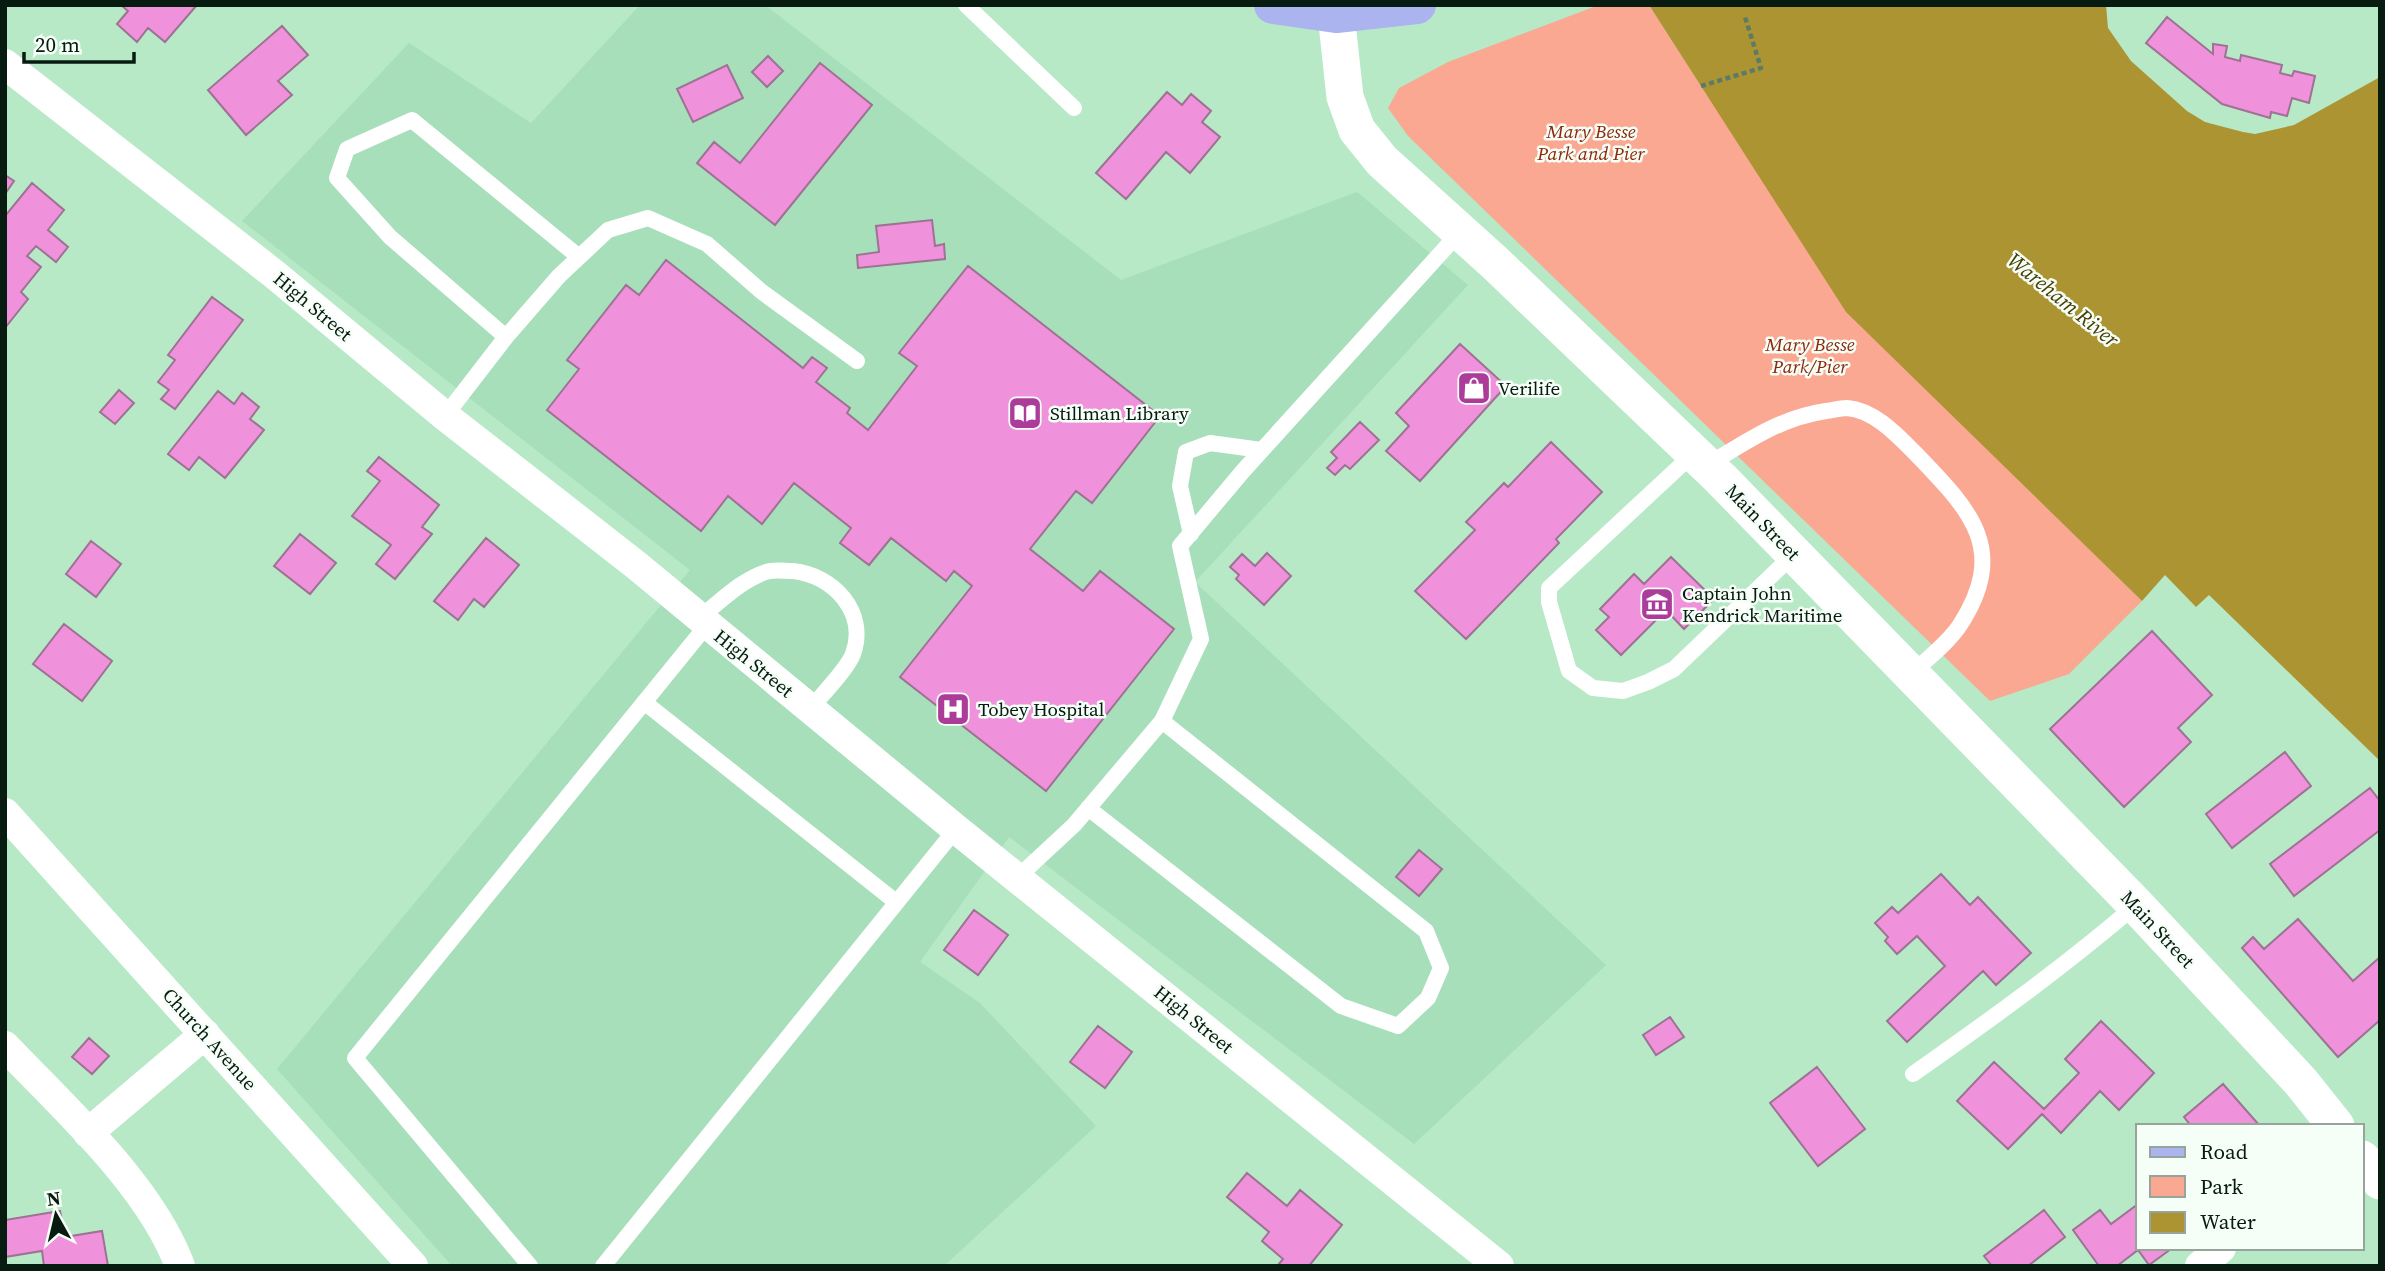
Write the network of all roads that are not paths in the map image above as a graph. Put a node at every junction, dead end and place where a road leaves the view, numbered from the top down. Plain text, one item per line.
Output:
1 (966, 5) edge
2 (1273, 5) edge
3 (1417, 5) edge
4 (1336, 13) junction
5 (5, 64) edge
6 (1074, 108) dead end
7 (1459, 233) junction
8 (579, 257) junction
9 (506, 337) junction
10 (856, 361) dead end
11 (445, 416) junction
12 (1261, 450) junction
13 (1700, 460) junction
14 (1191, 534) junction
15 (1794, 554) junction
16 (703, 621) junction
17 (1911, 674) junction
18 (644, 702) junction
19 (810, 709) junction
20 (1162, 721) junction
21 (1088, 808) junction
22 (5, 813) edge
23 (956, 828) junction
24 (1017, 878) junction
25 (896, 902) junction
26 (2136, 905) junction
27 (205, 1034) junction
28 (5, 1046) edge
29 (1913, 1074) dead end
30 (2334, 1124) edge
31 (88, 1133) junction
32 (2364, 1161) edge
33 (2380, 1181) edge
34 (2219, 1250) edge
35 (180, 1266) edge
36 (413, 1266) edge
37 (530, 1266) edge
38 (603, 1266) edge
39 (1499, 1266) edge
40 (2200, 1266) edge

1 - 6 lane
2 - 4 main road
3 - 4 main road
4 - 7 street, Main Street
5 - 11 street, High Street
7 - 12 lane
7 - 13 street, Main Street
8 - 9 lane
8 - 9 lane
8 - 10 lane
9 - 11 lane
11 - 16 street, High Street
12 - 14 lane
12 - 14 lane
13 - 15 street, Main Street
13 - 15 lane
13 - 17 lane
14 - 20 lane
15 - 17 street, Main Street
16 - 18 lane
16 - 19 street, High Street
16 - 19 lane
17 - 26 street, Main Street
18 - 25 lane
18 - 37 lane
19 - 23 street, High Street
20 - 21 lane
20 - 21 lane
21 - 24 lane
22 - 27 street, Church Avenue
23 - 24 street, High Street
23 - 25 lane
24 - 39 street, High Street
25 - 38 lane
26 - 29 lane
26 - 30 street, Main Street
27 - 31 street
27 - 36 street, Church Avenue
28 - 31 street
31 - 35 street
32 - 33 street
34 - 40 street

